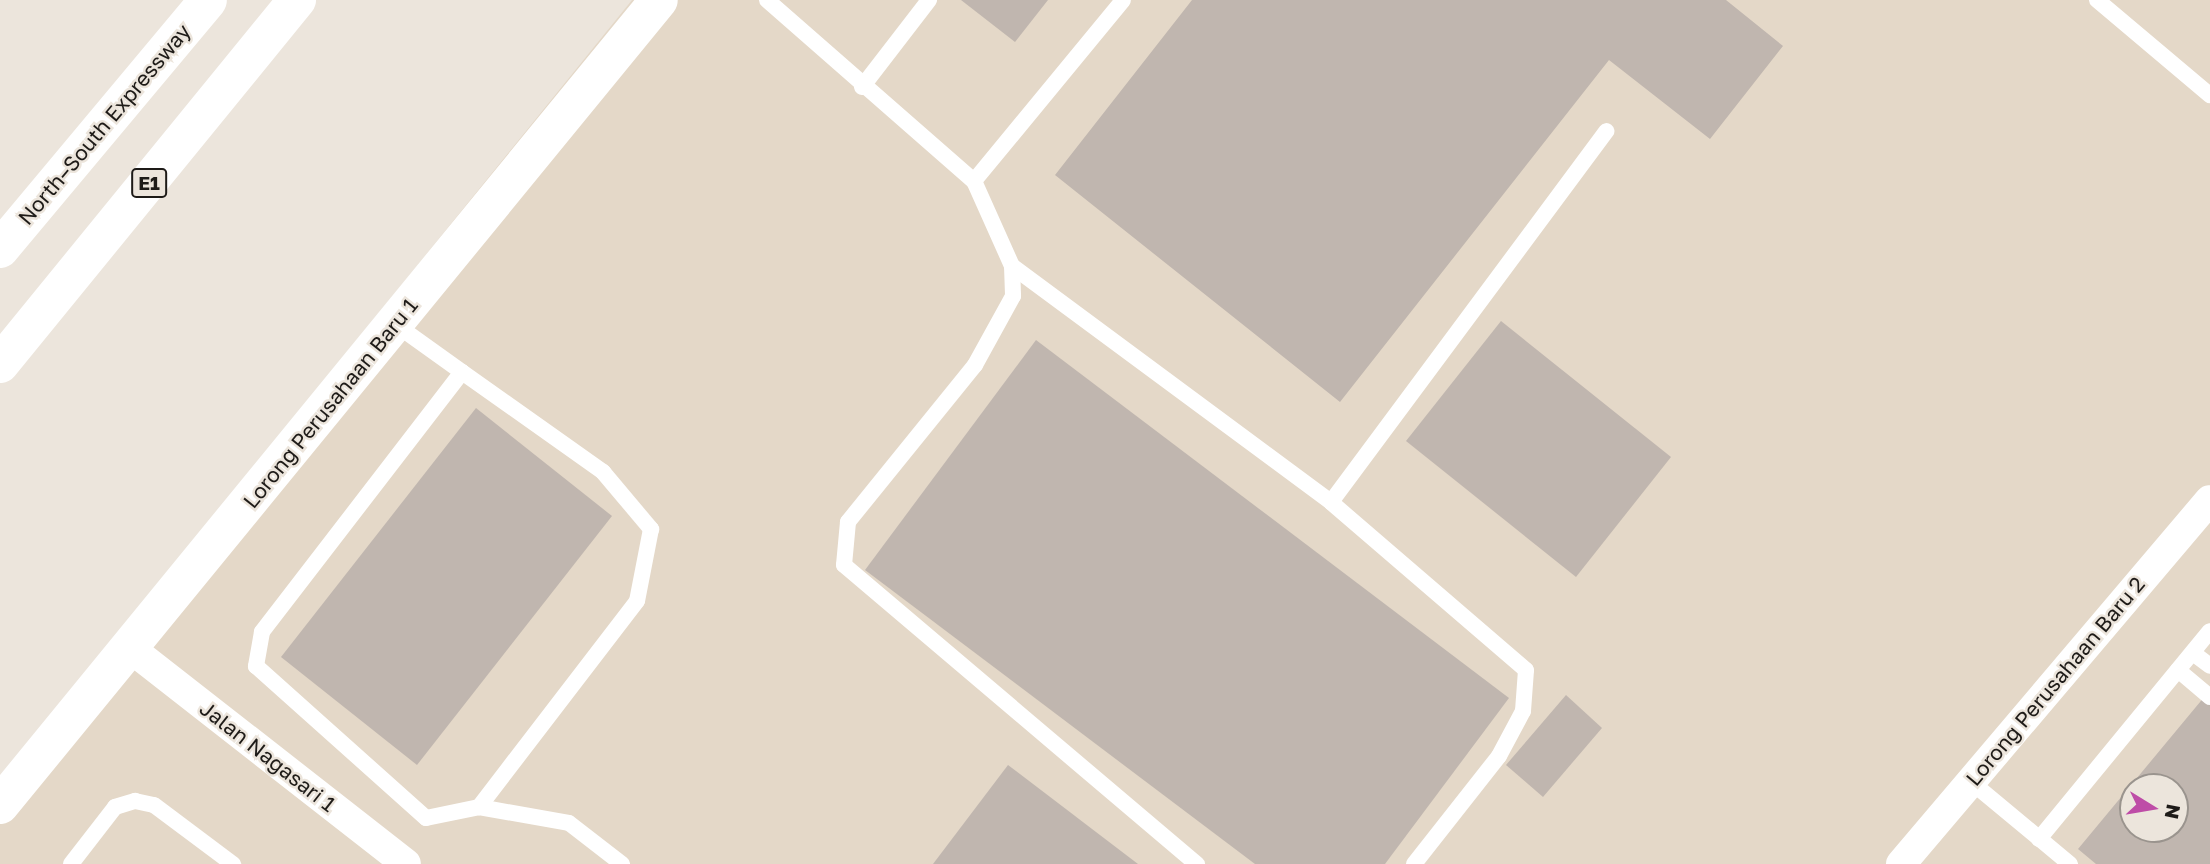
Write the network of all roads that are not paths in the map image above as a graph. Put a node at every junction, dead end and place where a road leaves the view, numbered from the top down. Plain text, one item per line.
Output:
1 (208, 0) edge
2 (297, 0) edge
3 (659, 0) edge
4 (767, 0) edge
5 (929, 0) edge
6 (1123, 0) edge
7 (2097, 0) edge
8 (862, 87) junction
9 (2210, 95) edge
10 (1607, 131) dead end
11 (974, 181) junction
12 (0, 249) edge
13 (1012, 266) junction
14 (395, 324) junction
15 (0, 365) edge
16 (461, 372) junction
17 (2210, 500) edge
18 (1331, 502) junction
19 (2210, 631) edge
20 (130, 648) junction
21 (2193, 653) junction
22 (2210, 667) edge
23 (2178, 670) junction
24 (2210, 696) edge
25 (1970, 781) junction
26 (0, 805) edge
27 (479, 807) junction
28 (2039, 839) junction
29 (2065, 863) edge
30 (71, 864) edge
31 (233, 864) edge
32 (405, 864) edge
33 (622, 864) edge
34 (1197, 864) edge
35 (1414, 864) edge
36 (1901, 864) edge

1 - 12 main road, North–South Expressway
2 - 15 main road, E1
3 - 14 main road, Lorong Perusahaan Baru 1
4 - 8 lane
5 - 8 lane
6 - 11 lane
7 - 9 lane
8 - 11 lane
10 - 18 lane
11 - 13 lane
13 - 18 lane
13 - 34 lane
14 - 16 lane
14 - 20 main road, Lorong Perusahaan Baru 1
16 - 27 lane
16 - 27 lane
17 - 25 street, Lorong Perusahaan Baru 2
18 - 35 lane
19 - 21 lane
20 - 26 main road, Lorong Perusahaan Baru 1
20 - 32 street, Jalan Nagasari 1
21 - 22 lane
21 - 23 lane
23 - 24 lane
23 - 28 lane
25 - 28 lane
25 - 36 street, Lorong Perusahaan Baru 2
27 - 33 lane
28 - 29 lane
30 - 31 lane

